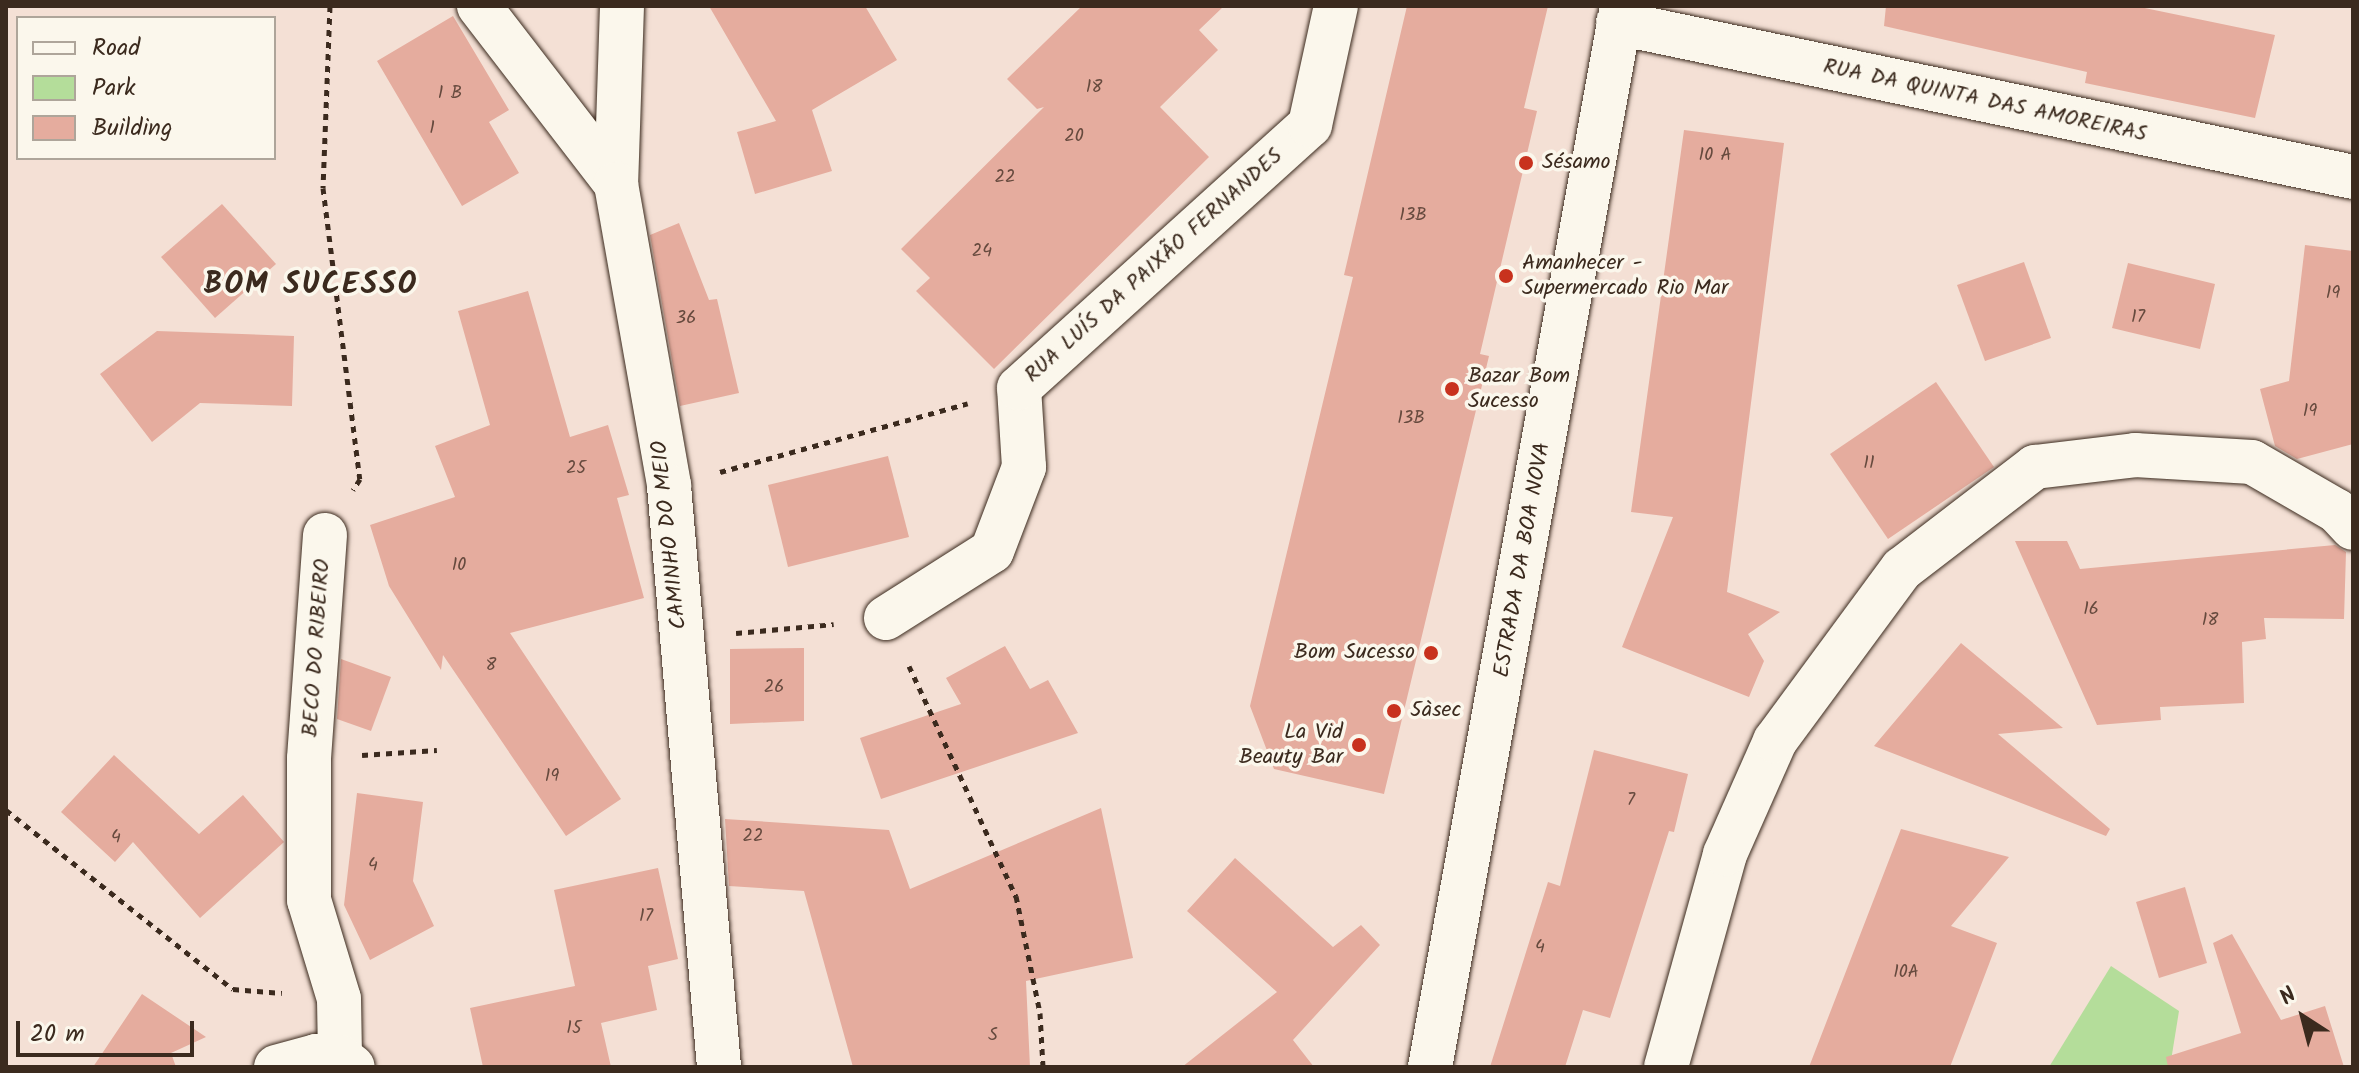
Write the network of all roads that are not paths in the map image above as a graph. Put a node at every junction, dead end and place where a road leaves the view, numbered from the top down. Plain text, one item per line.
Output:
1 (479, 6) edge
2 (622, 6) edge
3 (1336, 6) edge
4 (1620, 14) edge
5 (2353, 177) edge
6 (616, 184) junction
7 (2353, 528) edge
8 (325, 535) road end
9 (886, 618) road end
10 (347, 1062) edge
11 (276, 1067) edge
12 (719, 1067) edge
13 (1430, 1067) edge
14 (1666, 1067) edge

1 - 6 street
2 - 6 street, CAMINHO DO MEIO
3 - 9 street, RUA LUÍS DA PAIXÃO FERNANDES
4 - 5 street, RUA DA QUINTA DAS AMOREIRAS
4 - 13 street, ESTRADA DA BOA NOVA
6 - 12 street, CAMINHO DO MEIO
7 - 14 street
8 - 10 street, BECO DO RIBEIRO
10 - 11 street

